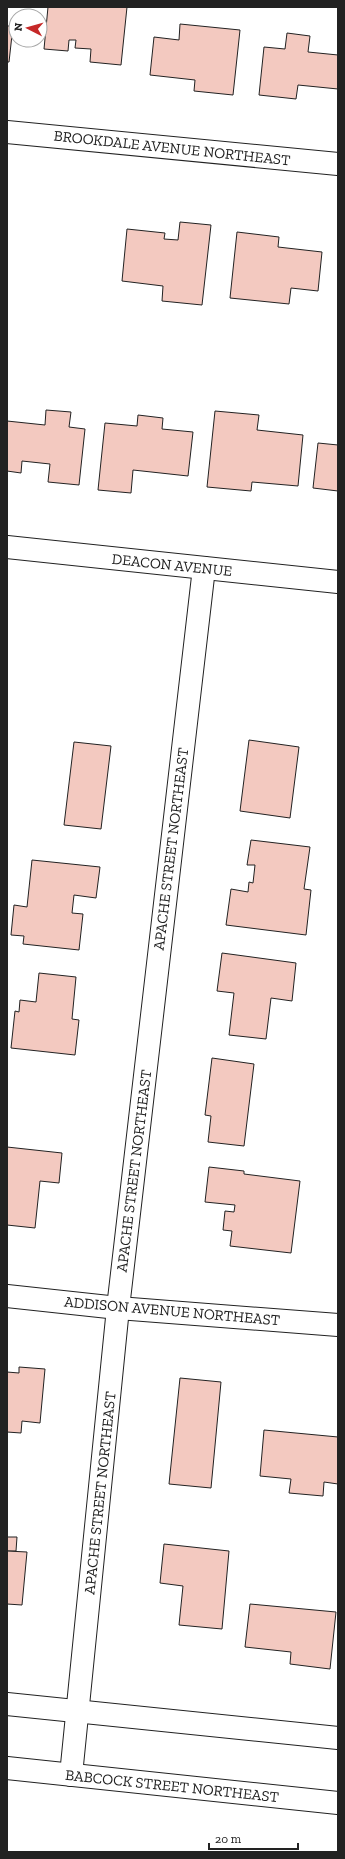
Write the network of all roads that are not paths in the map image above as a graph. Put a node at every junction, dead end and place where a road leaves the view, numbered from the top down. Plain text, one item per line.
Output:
1 (7, 132) edge
2 (338, 164) edge
3 (7, 547) edge
4 (204, 568) junction
5 (338, 582) edge
6 (7, 1296) edge
7 (118, 1308) junction
8 (338, 1325) edge
9 (7, 1704) edge
10 (78, 1711) junction
11 (338, 1738) edge
12 (7, 1768) edge
13 (71, 1775) junction
14 (338, 1803) edge

1 - 2 street, BROOKDALE AVENUE NORTHEAST
3 - 4 street, DEACON AVENUE
4 - 5 street, DEACON AVENUE
4 - 7 street, APACHE STREET NORTHEAST
6 - 7 street, ADDISON AVENUE NORTHEAST
7 - 8 street, ADDISON AVENUE NORTHEAST
7 - 10 street, APACHE STREET NORTHEAST
9 - 10 street
10 - 11 street
10 - 13 street, APACHE STREET NORTHEAST
12 - 13 street, BABCOCK STREET NORTHEAST
13 - 14 street, BABCOCK STREET NORTHEAST

